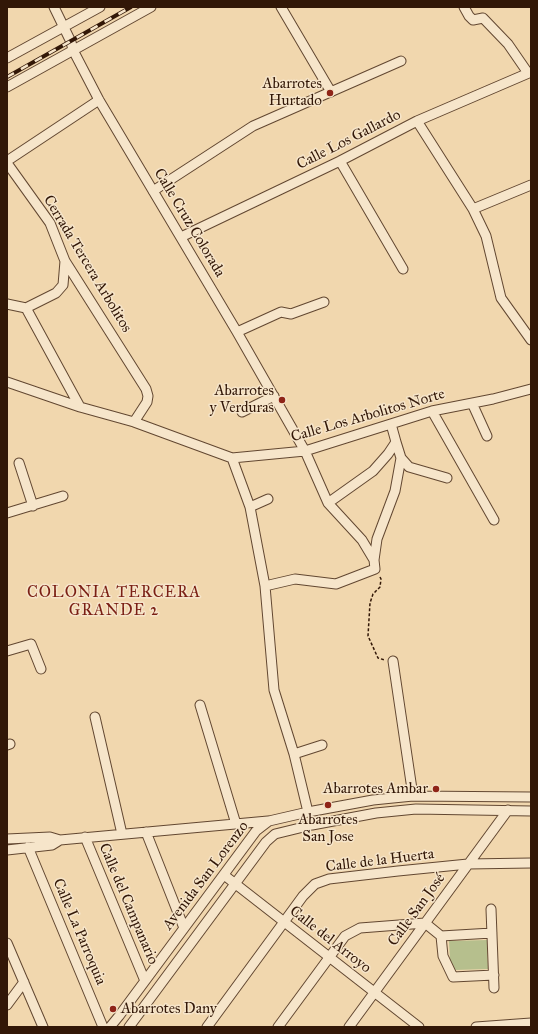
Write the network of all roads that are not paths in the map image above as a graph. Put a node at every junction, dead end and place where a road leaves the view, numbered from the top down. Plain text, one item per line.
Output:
1 (54, 7) edge
2 (100, 7) edge
3 (152, 7) edge
4 (281, 7) edge
5 (464, 7) edge
6 (63, 27) junction
7 (74, 50) junction
8 (7, 58) edge
9 (401, 61) dead end
10 (529, 73) edge
11 (7, 87) edge
12 (331, 92) junction
13 (99, 100) junction
14 (417, 121) junction
15 (340, 161) junction
16 (7, 162) edge
17 (531, 185) edge
18 (153, 191) junction
19 (473, 209) junction
20 (181, 237) junction
21 (65, 261) junction
22 (403, 269) dead end
23 (324, 302) dead end
24 (7, 304) edge
25 (26, 308) junction
26 (237, 332) junction
27 (531, 340) edge
28 (7, 382) edge
29 (531, 389) edge
30 (274, 396) junction
31 (472, 403) junction
32 (80, 407) junction
33 (432, 410) junction
34 (242, 412) dead end
35 (134, 422) junction
36 (391, 424) junction
37 (487, 436) dead end
38 (396, 442) junction
39 (305, 451) junction
40 (232, 458) junction
41 (402, 458) junction
42 (19, 463) dead end
43 (447, 478) dead end
44 (63, 496) dead end
45 (268, 499) dead end
46 (328, 503) junction
47 (33, 506) junction
48 (250, 507) junction
49 (7, 513) edge
50 (494, 520) dead end
51 (374, 564) junction
52 (265, 586) junction
53 (7, 651) edge
54 (393, 661) road end
55 (41, 668) dead end
56 (200, 705) dead end
57 (95, 717) dead end
58 (322, 745) dead end
59 (294, 754) junction
60 (414, 796) junction
61 (531, 797) edge
62 (508, 810) junction
63 (531, 811) edge
64 (308, 812) junction
65 (269, 821) junction
66 (236, 824) junction
67 (146, 832) junction
68 (122, 834) junction
69 (275, 834) junction
70 (85, 837) junction
71 (7, 839) edge
72 (60, 840) junction
73 (28, 847) junction
74 (7, 850) edge
75 (531, 863) edge
76 (468, 864) junction
77 (224, 875) junction
78 (235, 884) junction
79 (490, 909) dead end
80 (283, 922) junction
81 (426, 923) junction
82 (184, 928) junction
83 (492, 933) junction
84 (441, 936) junction
85 (7, 943) edge
86 (171, 946) junction
87 (183, 954) junction
88 (329, 957) junction
89 (494, 975) junction
90 (145, 981) junction
91 (24, 982) junction
92 (494, 988) dead end
93 (374, 992) junction
94 (7, 1005) edge
95 (119, 1016) junction
96 (531, 1023) edge
97 (131, 1026) edge
98 (43, 1027) edge
99 (103, 1027) edge
100 (110, 1027) edge
101 (207, 1027) edge
102 (278, 1027) edge
103 (349, 1027) edge
104 (418, 1027) edge
105 (476, 1027) edge

1 - 6 street, Calle Cruz Colorada
2 - 6 street
3 - 7 street
4 - 12 street
5 - 10 street
6 - 7 street, Calle Cruz Colorada
6 - 8 street
7 - 11 street
7 - 13 street, Calle Cruz Colorada
9 - 12 street
10 - 14 street, Calle Los Gallardo
12 - 18 street
13 - 16 street
13 - 18 street, Calle Cruz Colorada
14 - 15 street, Calle Los Gallardo
14 - 19 street
15 - 20 street, Calle Los Gallardo
15 - 22 street
16 - 21 street, Cerrada Tercera Arbolitos
17 - 19 street
18 - 20 street, Calle Cruz Colorada
19 - 27 street
20 - 26 street, Calle Cruz Colorada
21 - 25 street
21 - 35 street, Cerrada Tercera Arbolitos
23 - 26 street
24 - 25 street
25 - 32 street
26 - 30 street, Calle Cruz Colorada
28 - 32 street, Calle Los Arbolitos Norte
29 - 31 street, Calle Los Arbolitos Norte
30 - 34 street
30 - 39 street, Calle Cruz Colorada
31 - 33 street, Calle Los Arbolitos Norte
31 - 37 street
32 - 35 street, Calle Los Arbolitos Norte
33 - 36 street, Calle Los Arbolitos Norte
33 - 50 street
35 - 40 street, Calle Los Arbolitos Norte
36 - 38 street
36 - 39 street, Calle Los Arbolitos Norte
38 - 41 street
38 - 46 street
39 - 40 street, Calle Los Arbolitos Norte
39 - 46 street, Calle Cruz Colorada
40 - 48 street
41 - 43 street
41 - 51 street
42 - 47 street
44 - 47 street
45 - 48 street
46 - 51 street, Calle Cruz Colorada
47 - 49 street
48 - 52 street
51 - 52 street
52 - 59 street
53 - 55 street
54 - 60 street
56 - 66 street
57 - 68 street
58 - 59 street
59 - 64 street
60 - 61 street, Avenida San Lorenzo
60 - 64 street, Avenida San Lorenzo
62 - 63 street
62 - 69 street
62 - 76 street, Calle San José
64 - 65 street, Avenida San Lorenzo
65 - 66 street
65 - 69 street
65 - 77 street, Avenida San Lorenzo
66 - 67 street
67 - 68 street
67 - 82 street
68 - 70 street
69 - 78 street, Avenida San Lorenzo
70 - 72 street
70 - 90 street, Calle del Campanario
71 - 72 street
72 - 73 street
73 - 74 street
73 - 99 street, Calle La Parroquia
75 - 76 street, Calle de la Huerta
76 - 80 street, Calle de la Huerta
76 - 81 street, Calle San José
77 - 78 street, Calle del Arroyo
77 - 82 street, Avenida San Lorenzo
78 - 80 street, Calle del Arroyo
78 - 87 street, Avenida San Lorenzo
79 - 83 street
80 - 88 street, Calle del Arroyo
80 - 101 street, Calle de la Huerta
81 - 84 street
81 - 88 street
81 - 93 street, Calle San José
82 - 86 street, Avenida San Lorenzo
83 - 84 street
83 - 89 street
84 - 89 street
85 - 91 street
86 - 87 street
86 - 90 street, Avenida San Lorenzo
87 - 97 street, Avenida San Lorenzo
88 - 93 street, Calle del Arroyo
88 - 102 street
89 - 92 street
90 - 95 street, Avenida San Lorenzo
91 - 94 street
91 - 98 street
93 - 103 street, Calle San José
93 - 104 street, Calle del Arroyo
95 - 97 street
95 - 100 street, Avenida San Lorenzo
96 - 105 street

